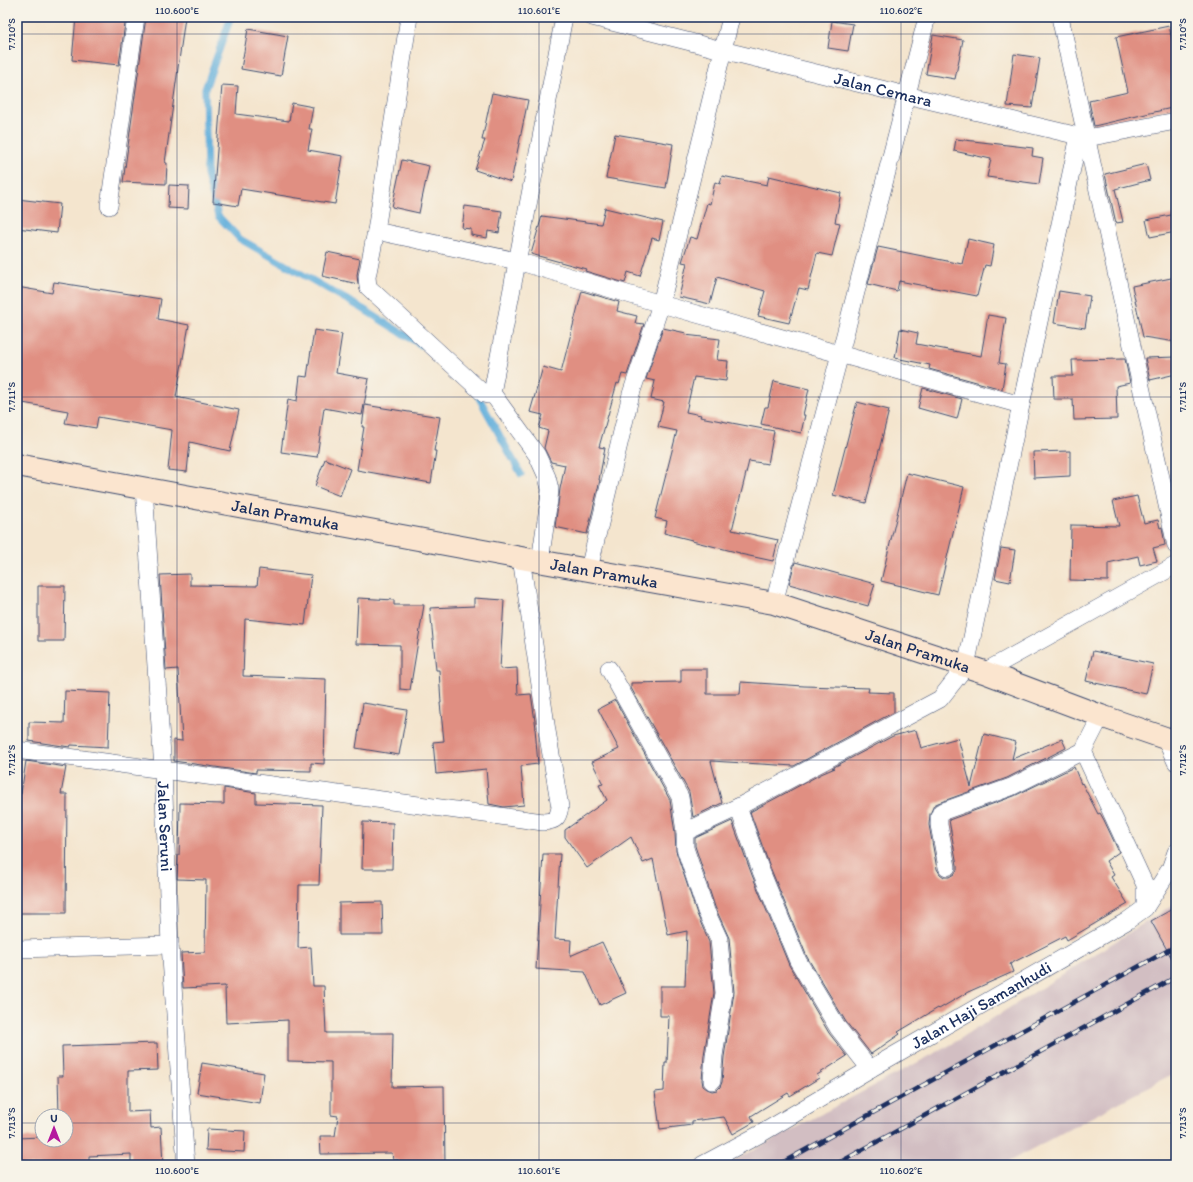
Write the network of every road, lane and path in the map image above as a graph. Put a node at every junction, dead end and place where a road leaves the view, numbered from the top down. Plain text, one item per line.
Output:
1 (136, 17) edge
2 (409, 17) edge
3 (564, 17) edge
4 (592, 17) edge
5 (731, 17) edge
6 (927, 17) edge
7 (1060, 17) edge
8 (722, 50) junction
9 (906, 95) junction
10 (1176, 121) edge
11 (1083, 137) junction
12 (109, 206) dead end
13 (376, 231) junction
14 (517, 261) junction
15 (662, 304) junction
16 (840, 354) junction
17 (492, 393) junction
18 (1021, 404) junction
19 (17, 465) edge
20 (144, 488) junction
21 (1176, 546) edge
22 (531, 559) junction
23 (1176, 565) edge
24 (589, 569) junction
25 (774, 603) junction
26 (609, 669) dead end
27 (975, 669) junction
28 (1101, 716) junction
29 (1171, 739) edge
30 (17, 750) edge
31 (1084, 751) junction
32 (1176, 762) edge
33 (163, 770) junction
34 (738, 807) junction
35 (685, 832) junction
36 (1176, 852) edge
37 (947, 867) dead end
38 (1145, 908) junction
39 (170, 945) junction
40 (17, 949) edge
41 (870, 1069) junction
42 (712, 1081) dead end
43 (186, 1165) edge
44 (702, 1165) edge

1 - 12 street
2 - 13 street
3 - 14 street
4 - 8 street, Jalan Cemara
5 - 8 street
6 - 9 street
7 - 11 street
8 - 9 street, Jalan Cemara
8 - 15 street
9 - 11 street, Jalan Cemara
9 - 16 street
10 - 11 street, Jalan Cemara
11 - 18 street
11 - 21 street
13 - 14 street
13 - 17 street
14 - 15 street
14 - 17 street
15 - 16 street
15 - 24 street
16 - 18 street
16 - 25 street
17 - 22 street
18 - 27 street
19 - 20 street, Jalan Pramuka
20 - 22 street, Jalan Pramuka
20 - 33 street, Jalan Seruni
22 - 24 street, Jalan Pramuka
22 - 33 street
23 - 27 street
24 - 25 street, Jalan Pramuka
25 - 27 street, Jalan Pramuka
26 - 35 street
27 - 28 street, Jalan Pramuka
27 - 34 street
28 - 29 street, Jalan Pramuka
28 - 31 street
29 - 32 street
30 - 33 street
31 - 37 street
31 - 38 street
33 - 39 street, Jalan Seruni
34 - 35 street
34 - 41 street
35 - 42 street
36 - 38 street, Jalan Haji Samanhudi
38 - 41 street, Jalan Haji Samanhudi
39 - 40 street
39 - 43 street, Jalan Seruni
41 - 44 street, Jalan Haji Samanhudi

